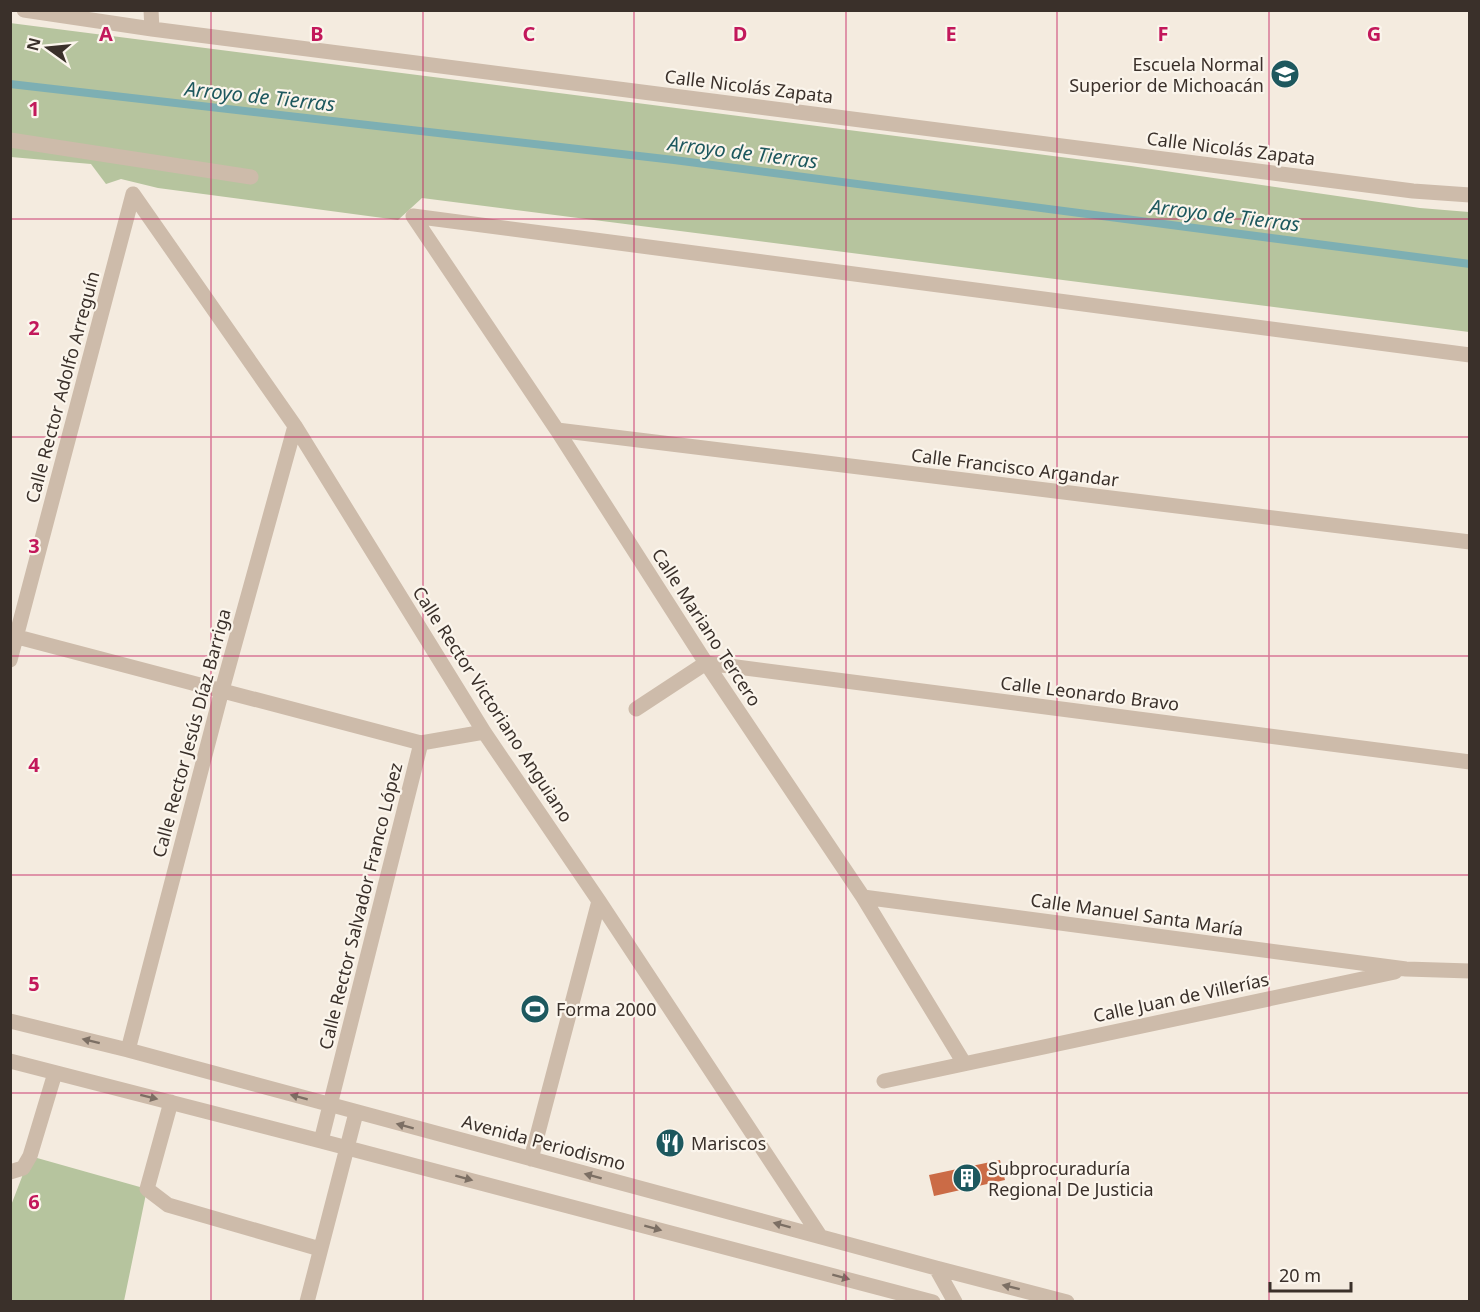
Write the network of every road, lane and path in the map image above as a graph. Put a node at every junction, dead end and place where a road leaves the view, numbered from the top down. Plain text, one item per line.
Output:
1 (24, 10) edge
2 (151, 10) edge
3 (152, 29) junction
4 (10, 140) edge
5 (251, 177) dead end
6 (133, 194) joint
7 (1470, 195) edge
8 (1470, 355) edge
9 (294, 426) junction
10 (556, 430) junction
11 (1470, 542) edge
12 (14, 635) edge
13 (10, 660) edge
14 (706, 663) junction
15 (222, 690) junction
16 (636, 709) dead end
17 (484, 732) junction
18 (421, 743) junction
19 (1470, 762) edge
20 (863, 897) junction
21 (599, 901) junction
22 (1406, 969) junction
23 (1470, 971) edge
24 (10, 1021) edge
25 (128, 1050) junction
26 (10, 1061) edge
27 (964, 1063) junction
28 (55, 1073) junction
29 (884, 1081) dead end
30 (171, 1102) junction
31 (330, 1106) junction
32 (356, 1113) junction
33 (321, 1141) junction
34 (347, 1147) junction
35 (531, 1159) junction
36 (17, 1170) edge
37 (820, 1236) junction
38 (321, 1249) junction
39 (936, 1268) junction
40 (307, 1302) edge
41 (933, 1302) edge
42 (956, 1302) edge
43 (1067, 1302) edge

1 - 3 street, Calle Nicolás Zapata
2 - 3 street
3 - 7 street, Calle Nicolás Zapata
4 - 5 street
6 - 9 street, Calle Rector Victoriano Anguiano
6 - 12 street, Calle Rector Adolfo Arreguín
8 - 10 street, Calle Mariano Tercero
9 - 15 street, Calle Rector Jesús Díaz Barriga
9 - 17 street, Calle Rector Victoriano Anguiano
10 - 11 street, Calle Francisco Argandar
10 - 14 street, Calle Mariano Tercero
12 - 13 street, Calle Rector Adolfo Arreguín
12 - 15 street
14 - 16 street
14 - 19 street, Calle Leonardo Bravo
14 - 20 street, Calle Mariano Tercero
15 - 18 street
15 - 25 street, Calle Rector Jesús Díaz Barriga
17 - 18 street
17 - 21 street, Calle Rector Victoriano Anguiano
18 - 31 street, Calle Rector Salvador Franco López
20 - 22 street, Calle Manuel Santa María
20 - 27 street, Calle Mariano Tercero
21 - 35 street
21 - 37 street, Calle Rector Victoriano Anguiano
22 - 23 street
22 - 27 street, Calle Juan de Villerías
25 -> 24 street, Avenida Periodismo
31 -> 25 street, Avenida Periodismo
26 - 28 street
27 - 29 street, Calle Juan de Villerías
28 -> 30 street
28 - 36 street
30 - 33 street
30 - 38 street
31 - 32 street, Avenida Periodismo
31 - 33 street, Calle Rector Salvador Franco López
32 - 34 street
35 -> 32 street, Avenida Periodismo
33 - 34 street
34 - 38 street
34 -> 41 street
37 -> 35 street, Avenida Periodismo
37 - 39 street, Avenida Periodismo
38 - 40 street
39 - 42 street
43 -> 39 street, Avenida Periodismo

